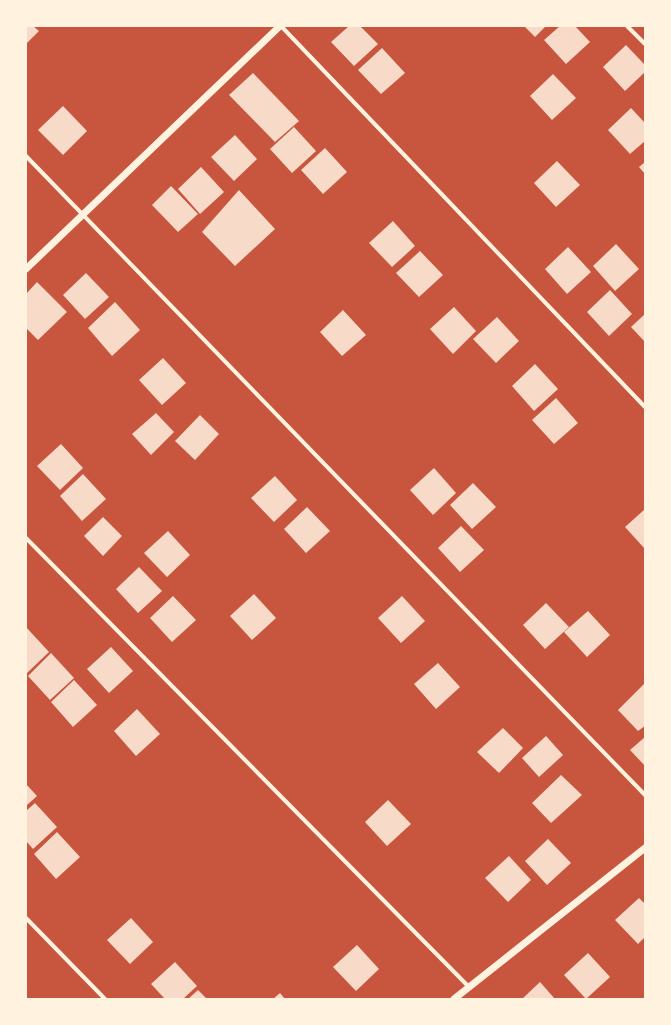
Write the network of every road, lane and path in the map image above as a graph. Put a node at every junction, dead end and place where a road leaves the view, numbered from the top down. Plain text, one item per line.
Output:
1 (280, 26) edge
2 (627, 26) edge
3 (645, 44) edge
4 (26, 156) edge
5 (83, 214) junction
6 (26, 269) edge
7 (645, 407) edge
8 (26, 538) edge
9 (645, 795) edge
10 (645, 848) edge
11 (26, 918) edge
12 (469, 987) junction
13 (105, 999) edge
14 (454, 999) edge

1 - 5 street
1 - 7 street
2 - 3 street
4 - 5 street
5 - 6 street
5 - 9 street
8 - 12 street
10 - 12 street
11 - 13 street
12 - 14 street

